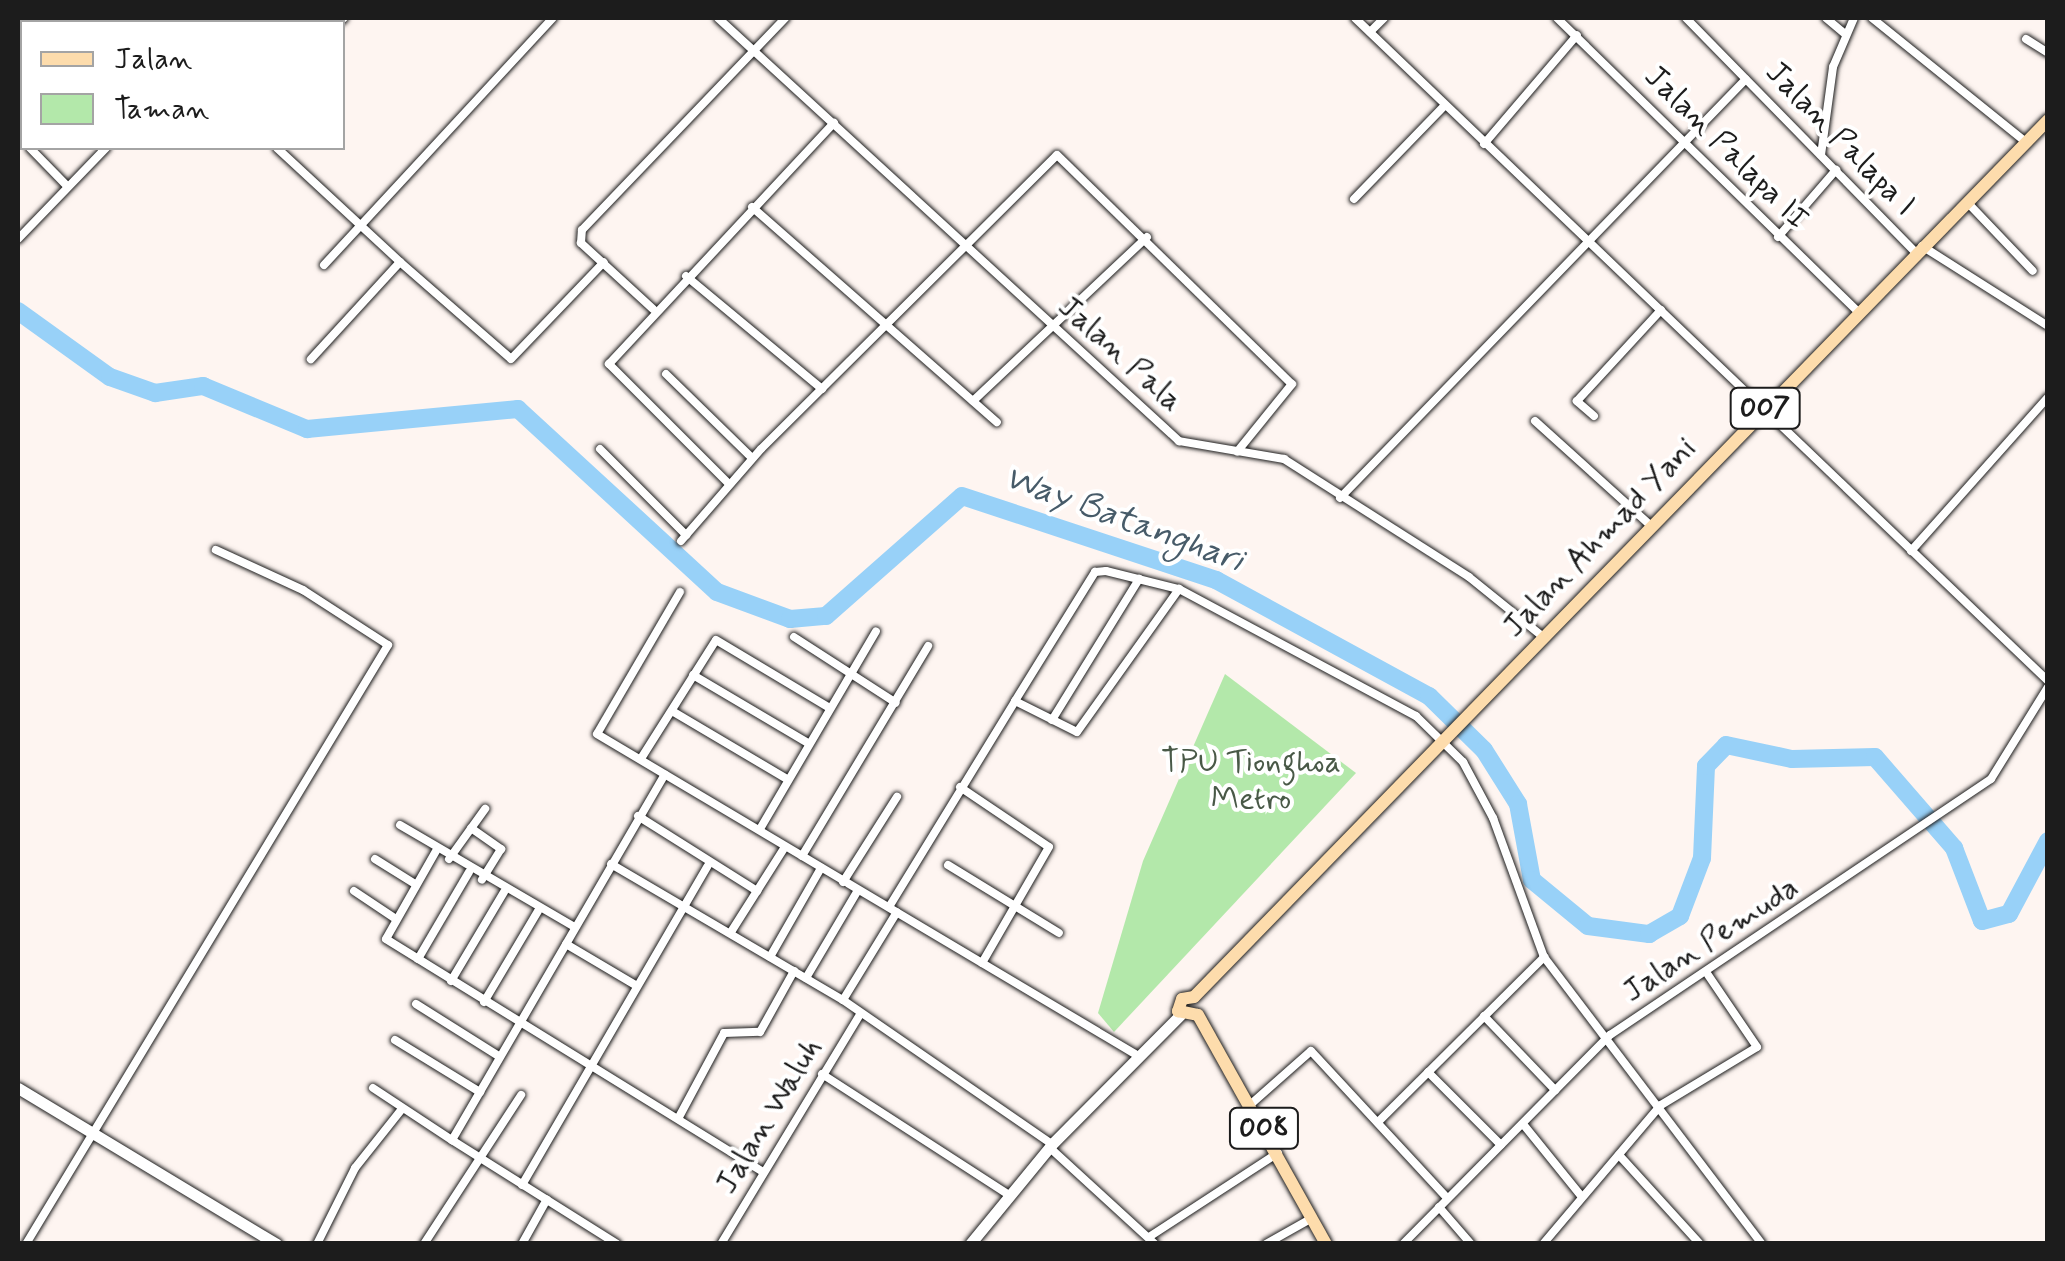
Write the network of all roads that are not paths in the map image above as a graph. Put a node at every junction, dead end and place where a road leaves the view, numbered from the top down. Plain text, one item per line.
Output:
1 (718, 18) edge
2 (785, 18) edge
3 (1354, 18) edge
4 (1384, 18) edge
5 (1556, 18) edge
6 (1686, 18) edge
7 (1826, 18) edge
8 (1854, 18) edge
9 (1872, 18) edge
10 (546, 20) edge
11 (1370, 32) junction
12 (1844, 33) junction
13 (1577, 35) junction
14 (2026, 39) dead end
15 (753, 50) junction
16 (2048, 53) edge
17 (1746, 79) junction
18 (1444, 106) junction
19 (2048, 120) edge
20 (834, 123) junction
21 (1685, 143) junction
22 (1484, 144) junction
23 (2027, 144) junction
24 (32, 150) edge
25 (104, 150) edge
26 (278, 150) edge
27 (1821, 155) junction
28 (1836, 170) junction
29 (68, 187) junction
30 (1354, 200) dead end
31 (1966, 202) junction
32 (752, 207) junction
33 (360, 227) junction
34 (1148, 237) junction
35 (1778, 237) junction
36 (1586, 238) junction
37 (18, 239) edge
38 (966, 245) junction
39 (1919, 249) junction
40 (400, 262) junction
41 (604, 262) junction
42 (324, 265) dead end
43 (2033, 271) dead end
44 (686, 276) junction
45 (653, 309) junction
46 (1661, 310) junction
47 (1860, 314) junction
48 (1050, 324) junction
49 (885, 326) junction
50 (2048, 326) edge
51 (311, 359) dead end
52 (666, 374) dead end
53 (822, 390) junction
54 (2048, 397) edge
55 (973, 401) junction
56 (1762, 410) junction
57 (1594, 416) dead end
58 (1534, 420) dead end
59 (997, 422) dead end
60 (600, 450) dead end
61 (1237, 452) junction
62 (752, 458) junction
63 (729, 484) junction
64 (1340, 498) junction
65 (1650, 526) junction
66 (216, 550) dead end
67 (1911, 552) junction
68 (1140, 579) junction
69 (1179, 589) junction
70 (680, 592) dead end
71 (876, 631) dead end
72 (1542, 636) junction
73 (794, 637) dead end
74 (928, 646) dead end
75 (693, 676) junction
76 (850, 676) junction
77 (2048, 684) edge
78 (1015, 701) junction
79 (896, 703) junction
80 (828, 707) junction
81 (672, 711) junction
82 (1052, 720) junction
83 (1445, 734) junction
84 (808, 743) junction
85 (642, 756) junction
86 (665, 774) junction
87 (788, 779) junction
88 (960, 786) junction
89 (897, 797) dead end
90 (485, 809) dead end
91 (638, 816) junction
92 (400, 825) dead end
93 (472, 828) junction
94 (760, 829) junction
95 (785, 847) junction
96 (436, 851) junction
97 (802, 856) junction
98 (375, 858) dead end
99 (449, 859) junction
100 (611, 864) junction
101 (948, 865) dead end
102 (708, 866) junction
103 (821, 868) junction
104 (470, 872) junction
105 (482, 879) junction
106 (843, 882) junction
107 (414, 884) junction
108 (858, 890) junction
109 (354, 891) dead end
110 (504, 892) junction
111 (757, 892) junction
112 (684, 906) junction
113 (1014, 907) junction
114 (893, 909) junction
115 (538, 911) junction
116 (393, 916) junction
117 (573, 926) junction
118 (731, 932) junction
119 (1058, 933) dead end
120 (566, 944) junction
121 (770, 957) junction
122 (1544, 957) junction
123 (418, 959) junction
124 (982, 963) junction
125 (794, 971) junction
126 (1708, 974) junction
127 (806, 978) junction
128 (451, 980) junction
129 (638, 986) junction
130 (1194, 997) junction
131 (843, 1000) junction
132 (484, 1002) junction
133 (416, 1004) dead end
134 (860, 1014) junction
135 (1180, 1015) junction
136 (1198, 1015) junction
137 (1484, 1016) junction
138 (520, 1022) junction
139 (1610, 1036) junction
140 (395, 1040) dead end
141 (1136, 1054) junction
142 (500, 1057) junction
143 (592, 1064) junction
144 (1428, 1072) junction
145 (822, 1074) junction
146 (18, 1088) edge
147 (372, 1088) dead end
148 (1555, 1090) junction
149 (480, 1092) junction
150 (522, 1095) dead end
151 (1251, 1104) junction
152 (1662, 1105) junction
153 (402, 1110) junction
154 (679, 1117) junction
155 (1378, 1121) junction
156 (1523, 1124) junction
157 (93, 1132) junction
158 (452, 1140) junction
159 (1050, 1145) junction
160 (1501, 1145) junction
161 (1278, 1153) junction
162 (1619, 1155) junction
163 (481, 1159) junction
164 (763, 1172) junction
165 (522, 1185) junction
166 (1009, 1195) junction
167 (1581, 1196) junction
168 (1448, 1198) junction
169 (548, 1200) junction
170 (1439, 1207) junction
171 (1312, 1218) junction
172 (1152, 1240) edge
173 (1552, 1240) edge
174 (1698, 1241) edge
175 (973, 1242) edge
176 (276, 1243) edge
177 (26, 1244) edge
178 (317, 1244) edge
179 (424, 1244) edge
180 (522, 1244) edge
181 (617, 1244) edge
182 (721, 1244) edge
183 (1266, 1244) edge
184 (1326, 1244) edge
185 (1404, 1244) edge
186 (1471, 1244) edge
187 (1543, 1244) edge
188 (1685, 1244) edge
189 (1762, 1244) edge

1 - 15 street, Jalan Pala
2 - 15 street
3 - 11 street
4 - 11 street
5 - 13 street, Jalan Palapa II
6 - 17 street, Jalan Palapa I
7 - 12 street
8 - 12 street
9 - 23 street
10 - 33 street
11 - 18 street
12 - 27 street
13 - 21 street, Jalan Palapa II
13 - 22 street
14 - 16 street
15 - 20 street, Jalan Pala
15 - 41 street
17 - 21 street
17 - 27 street, Jalan Palapa I
18 - 22 street
18 - 30 street
19 - 23 main road, Jalan Ahmad Yani / 007
20 - 32 street
20 - 38 street, Jalan Pala
21 - 35 street, Jalan Palapa II
21 - 36 street
22 - 36 street
23 - 31 main road, Jalan Ahmad Yani / 007
24 - 29 street
25 - 29 street
26 - 33 street
27 - 28 street, Jalan Palapa I
28 - 35 street
28 - 39 street, Jalan Palapa I
29 - 37 street
31 - 39 main road, Jalan Ahmad Yani / 007
31 - 43 street
32 - 44 street
32 - 49 street
33 - 40 street
33 - 42 street
34 - 38 street
34 - 48 street
34 - 61 street
35 - 47 street, Jalan Palapa II
36 - 46 street
36 - 64 street
38 - 48 street, Jalan Pala
38 - 49 street
39 - 47 main road, Jalan Ahmad Yani / 007
39 - 50 street, Jalan Palapa I
40 - 41 street
40 - 51 street
41 - 45 street
44 - 45 street
44 - 53 street
45 - 63 street
46 - 56 street
46 - 57 street
47 - 56 main road, Jalan Ahmad Yani / 007
48 - 55 street
48 - 61 street, Jalan Pala
49 - 53 street
49 - 55 street
52 - 62 street
53 - 62 street
54 - 67 street
55 - 59 street
56 - 65 main road, Jalan Ahmad Yani / 007
56 - 67 street
58 - 65 street
60 - 63 street
61 - 64 street, Jalan Pala
62 - 63 street
64 - 72 street, Jalan Pala
65 - 72 main road, Jalan Ahmad Yani / 007
66 - 157 street
67 - 77 street
68 - 69 street
68 - 78 street
68 - 82 street
69 - 82 street
69 - 83 street
70 - 85 street
71 - 76 street
72 - 83 main road, Jalan Ahmad Yani / 007
73 - 76 street
74 - 79 street
75 - 80 street
75 - 81 street
75 - 84 street
76 - 79 street
76 - 80 street
77 - 126 street, Jalan Pemuda
78 - 82 street
78 - 88 street
79 - 97 street
80 - 84 street
81 - 85 street
81 - 87 street
83 - 122 street
83 - 130 main road, Jalan Ahmad Yani / 007
84 - 87 street
85 - 86 street
86 - 91 street
86 - 94 street
87 - 94 street
88 - 113 street
88 - 114 street
89 - 106 street
90 - 93 street
91 - 100 street
91 - 102 street
92 - 96 street
93 - 99 street
93 - 105 street
94 - 95 street
95 - 97 street
95 - 111 street
96 - 99 street
96 - 107 street
97 - 103 street
98 - 107 street
99 - 104 street
100 - 112 street
100 - 117 street
101 - 113 street
102 - 111 street
102 - 112 street
103 - 106 street
103 - 121 street
104 - 105 street
104 - 123 street
105 - 110 street
106 - 108 street
107 - 116 street
108 - 114 street
108 - 127 street
109 - 116 street
110 - 115 street
110 - 128 street
111 - 118 street
112 - 118 street
112 - 129 street
113 - 119 street
113 - 124 street
114 - 124 street
114 - 131 street
115 - 117 street
115 - 132 street
116 - 123 street
117 - 120 street
118 - 121 street
120 - 129 street
120 - 138 street
121 - 125 street
122 - 137 street
122 - 139 street
123 - 128 street
124 - 141 street
125 - 127 street
125 - 154 street
126 - 139 street, Jalan Pemuda
126 - 152 street
127 - 131 street
128 - 132 street
129 - 143 street
130 - 135 main road, Jalan Ahmad Yani
130 - 136 main road, 008
131 - 134 street
132 - 138 street
133 - 142 street
134 - 145 street, Jalan Waluh
134 - 159 street
135 - 136 main road
135 - 141 street
136 - 151 main road, 008
137 - 144 street
137 - 148 street
138 - 142 street
138 - 143 street
139 - 148 street, Jalan Pemuda
139 - 152 street
140 - 149 street
141 - 159 street
142 - 149 street
143 - 154 street
143 - 165 street
144 - 155 street
144 - 160 street
145 - 164 street, Jalan Waluh
145 - 166 street
146 - 157 street
147 - 153 street
148 - 156 street, Jalan Pemuda
149 - 158 street
150 - 163 street
151 - 155 street
151 - 161 main road, 008
152 - 162 street
152 - 189 street
153 - 158 street
153 - 178 street
154 - 164 street
155 - 168 street
156 - 160 street, Jalan Pemuda
156 - 167 street
157 - 176 street
157 - 177 street
158 - 163 street
159 - 166 street
159 - 172 street
160 - 168 street, Jalan Pemuda
161 - 171 main road, 008
161 - 172 street
162 - 167 street
162 - 174 street
163 - 165 street
163 - 179 street
164 - 182 street, Jalan Waluh
165 - 169 street
166 - 175 street
167 - 173 street
168 - 170 street, Jalan Pemuda
169 - 180 street
169 - 181 street
170 - 185 street, Jalan Pemuda
170 - 186 street
171 - 183 street
171 - 184 main road, 008
173 - 187 street
174 - 188 street

